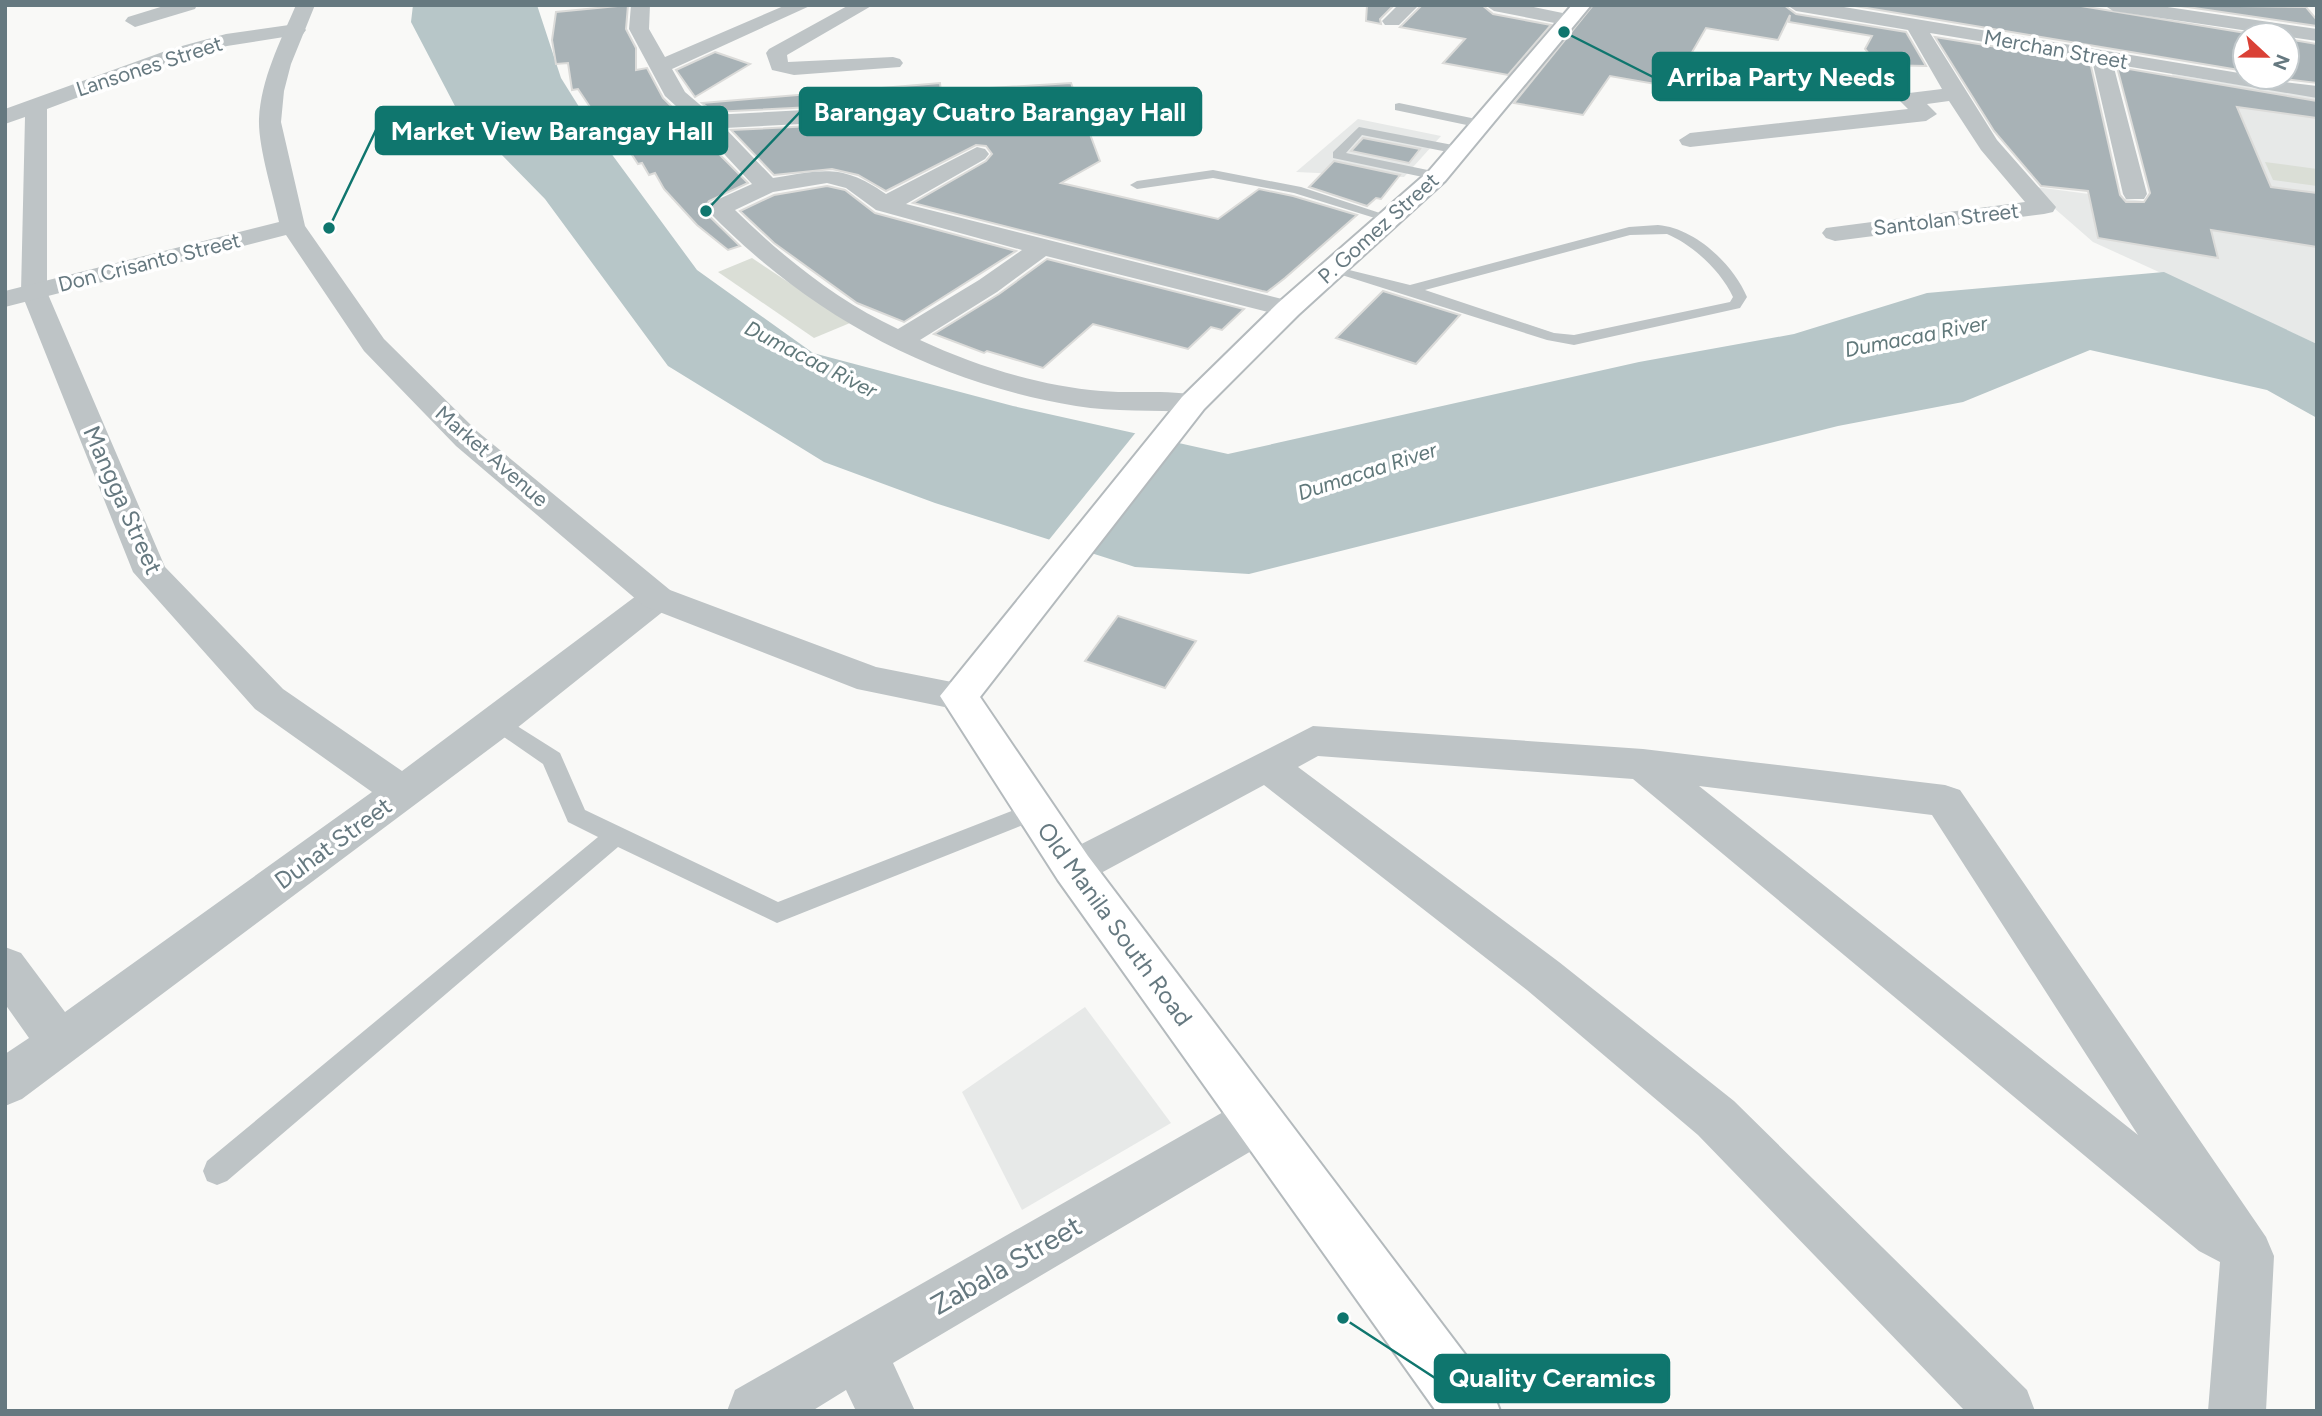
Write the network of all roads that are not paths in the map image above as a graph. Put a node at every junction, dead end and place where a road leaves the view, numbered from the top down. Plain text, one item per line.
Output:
1 (188, 5) edge
2 (641, 5) edge
3 (803, 5) edge
4 (864, 5) edge
5 (1410, 5) edge
6 (1494, 5) edge
7 (1796, 5) edge
8 (2113, 5) edge
9 (2257, 5) edge
10 (1576, 13) edge
11 (301, 18) edge
12 (1905, 18) edge
13 (135, 21) dead end
14 (1392, 21) dead end
15 (2268, 21) edge
16 (2231, 25) edge
17 (2101, 57) junction
18 (893, 63) dead end
19 (662, 66) junction
20 (2311, 91) edge
21 (1956, 94) junction
22 (36, 106) junction
23 (1016, 106) dead end
24 (1399, 107) dead end
25 (5, 117) edge
26 (707, 122) junction
27 (1481, 124) junction
28 (1690, 140) dead end
29 (1458, 150) junction
30 (977, 154) dead end
31 (1437, 176) junction
32 (1137, 185) dead end
33 (767, 186) junction
34 (2135, 194) dead end
35 (885, 205) junction
36 (1391, 219) junction
37 (292, 226) junction
38 (1835, 233) dead end
39 (1041, 248) junction
40 (1333, 270) junction
41 (1409, 290) junction
42 (19, 295) edge
43 (1288, 309) junction
44 (898, 341) junction
45 (1193, 403) junction
46 (657, 598) junction
47 (960, 695) junction
48 (498, 722) junction
49 (1643, 764) junction
50 (1267, 766) junction
51 (402, 792) junction
52 (1035, 811) junction
53 (616, 835) junction
54 (1073, 868) junction
55 (5, 967) edge
56 (60, 1043) junction
57 (5, 1083) edge
58 (1257, 1120) junction
59 (217, 1171) dead end
60 (2247, 1256) junction
61 (857, 1351) junction
62 (756, 1411) edge
63 (886, 1411) edge
64 (1471, 1411) edge
65 (2006, 1411) edge
66 (2237, 1411) edge

1 - 13 street
2 - 19 street
3 - 19 street
4 - 18 street
5 - 14 street
6 - 10 street
7 - 12 street, Merchan Street
8 - 16 street
9 - 15 street
10 - 27 main road, P. Gomez Street
11 - 22 street, Lansones Street
11 - 37 street, Market Avenue
12 - 17 street, Merchan Street
12 - 21 street, Santolan Street
17 - 20 street, Merchan Street
17 - 34 street
19 - 26 street
21 - 28 street
21 - 38 street, Santolan Street
22 - 25 street, Lansones Street
22 - 42 street, Mangga Street
23 - 26 street
24 - 27 lane
26 - 33 street
27 - 29 main road, P. Gomez Street
29 - 31 main road, P. Gomez Street
29 - 31 lane
30 - 35 street
31 - 36 main road, P. Gomez Street
32 - 36 lane
33 - 35 street
33 - 44 street
35 - 39 street
36 - 40 main road, P. Gomez Street
37 - 42 street, Don Crisanto Street
37 - 46 street, Market Avenue
39 - 43 street
39 - 44 street
40 - 41 lane
40 - 43 main road, P. Gomez Street
41 - 41 lane
42 - 51 street, Mangga Street
43 - 45 main road, P. Gomez Street
44 - 45 street
45 - 47 main road, P. Gomez Street
46 - 47 street, Market Avenue
46 - 48 street, Duhat Street
47 - 52 main road, Old Manila South Road
48 - 51 street, Duhat Street
48 - 53 lane
49 - 50 street
49 - 60 street
49 - 60 street
50 - 54 street
50 - 65 street
51 - 56 street, Duhat Street
52 - 53 lane
52 - 54 main road, Old Manila South Road
53 - 59 lane
54 - 58 main road, Old Manila South Road
55 - 56 street
56 - 57 street, Duhat Street
58 - 61 street, Zabala Street
58 - 64 main road, Old Manila South Road
60 - 66 street
61 - 62 street, Zabala Street
61 - 63 street

